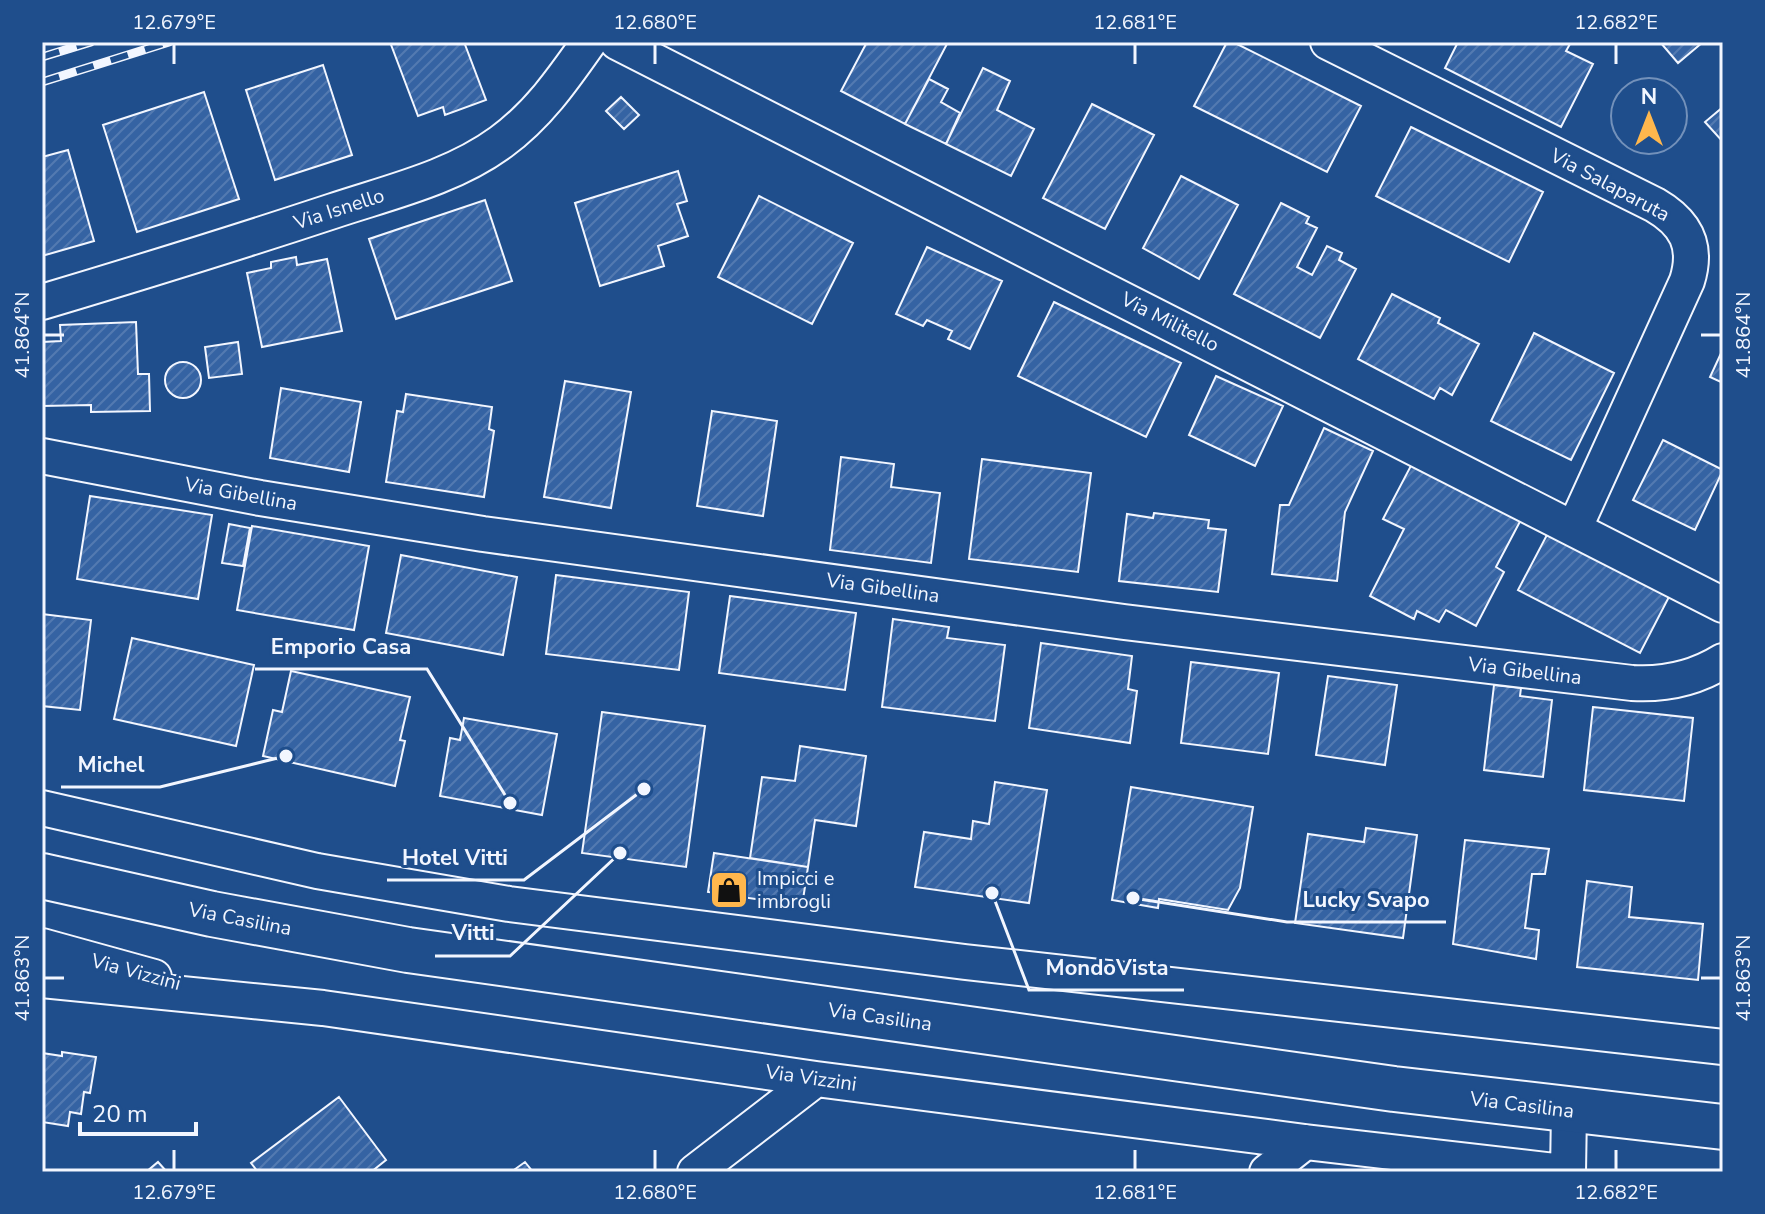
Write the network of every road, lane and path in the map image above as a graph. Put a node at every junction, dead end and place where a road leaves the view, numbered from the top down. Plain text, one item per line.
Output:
1 (589, 42) edge
2 (617, 42) edge
3 (1328, 42) edge
4 (42, 302) edge
5 (42, 456) edge
6 (1575, 527) junction
7 (1723, 605) edge
8 (1723, 661) edge
9 (42, 808) edge
10 (42, 876) edge
11 (42, 946) edge
12 (42, 980) edge
13 (230, 998) junction
14 (1723, 1047) edge
15 (816, 1079) junction
16 (1569, 1111) junction
17 (1723, 1127) edge
18 (1305, 1142) junction
19 (1401, 1162) edge
20 (695, 1172) edge
21 (1267, 1172) edge
22 (1565, 1172) edge

1 - 4 street, Via Isnello
2 - 6 street, Via Militello
3 - 6 street, Via Salaparuta
5 - 8 street, Via Gibellina
6 - 7 street, Via Militello
9 - 14 street
10 - 16 main road, Via Casilina
11 - 13 street, Via Vizzini
12 - 13 street, Via Vizzini
13 - 15 street, Via Vizzini
15 - 18 street, Via Vizzini
15 - 20 street
16 - 17 main road, Via Casilina
16 - 22 street, Via Vizzini
18 - 19 street, Via Vizzini
18 - 21 street
19 - 22 street, Via Vizzini

